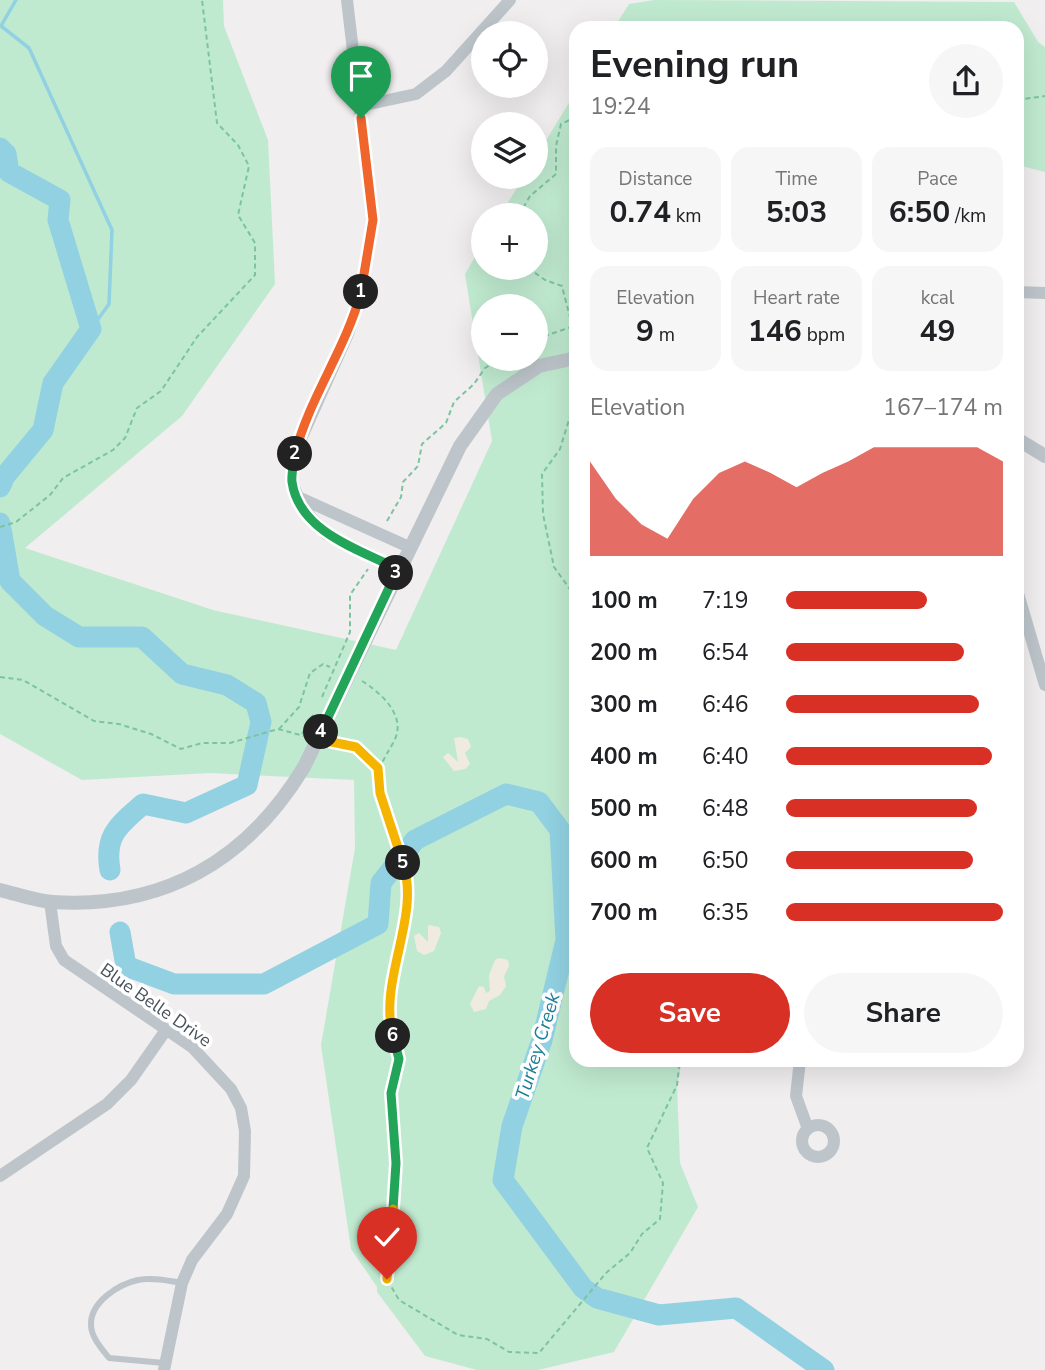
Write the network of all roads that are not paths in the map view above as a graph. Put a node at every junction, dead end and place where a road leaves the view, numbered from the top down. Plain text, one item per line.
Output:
1 (347, 0) edge
2 (510, 0) edge
3 (360, 107) junction
4 (1024, 292) edge
5 (1045, 293) edge
6 (569, 360) edge
7 (1024, 445) edge
8 (1045, 456) edge
9 (298, 496) junction
10 (410, 547) junction
11 (398, 569) junction
12 (1024, 614) edge
13 (1045, 685) edge
14 (0, 890) edge
15 (50, 902) junction
16 (166, 1030) junction
17 (799, 1067) edge
18 (808, 1129) dead end
19 (0, 1176) edge
20 (182, 1283) junction
21 (165, 1367) edge

1 - 3 street
2 - 3 street
3 - 9 street
4 - 5 street
6 - 10 street
7 - 8 street
9 - 10 street
9 - 11 street
10 - 11 street
11 - 15 street
12 - 13 street
14 - 15 street
15 - 16 street, Blue Belle Drive
16 - 19 street
16 - 20 street, Blue Belle Drive
17 - 18 street
20 - 21 street, Blue Belle Drive
20 - 21 lane

